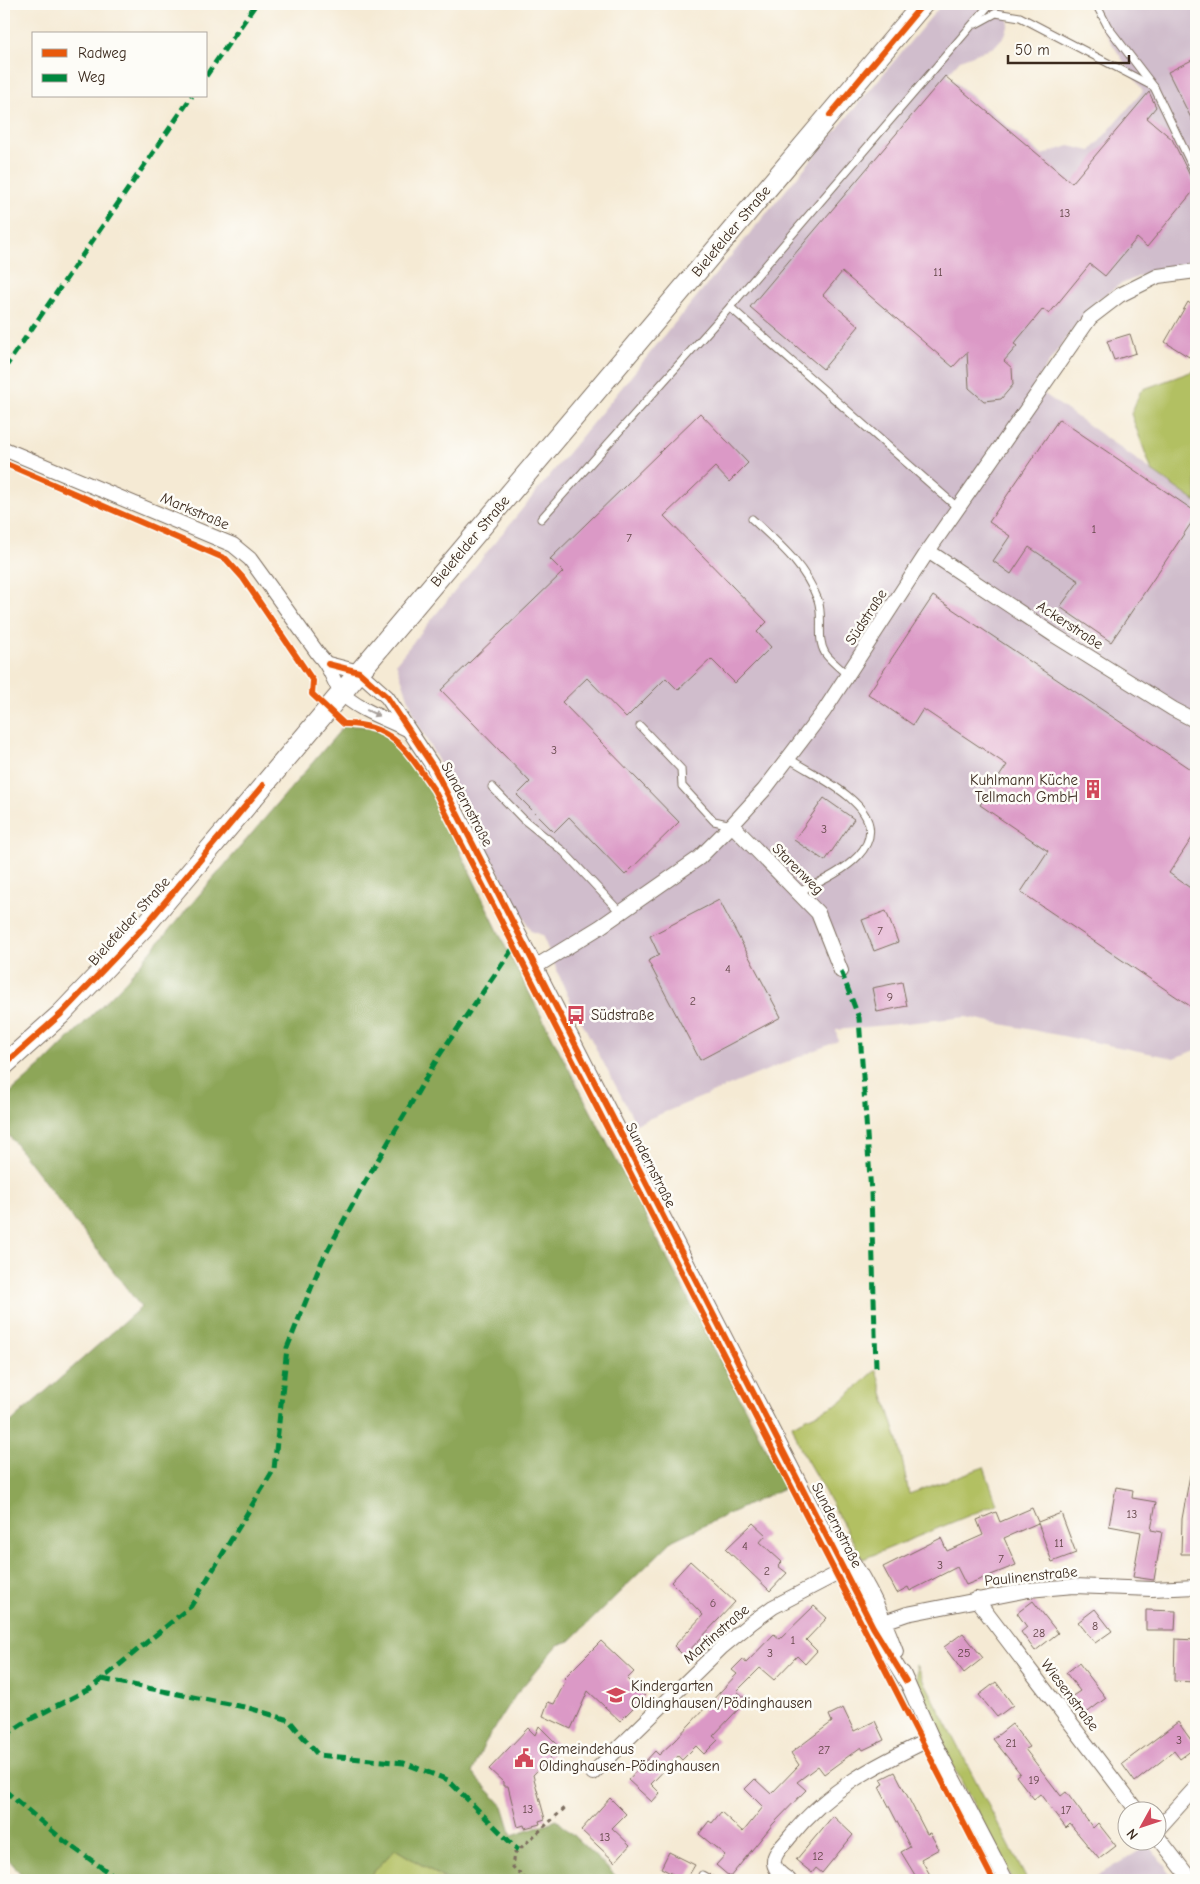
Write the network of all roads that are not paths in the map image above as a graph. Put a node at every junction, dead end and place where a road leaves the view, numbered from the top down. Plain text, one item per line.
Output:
1 (922, 4) edge
2 (990, 4) edge
3 (1096, 4) edge
4 (972, 26) junction
5 (1154, 87) junction
6 (1196, 174) edge
7 (1196, 271) edge
8 (730, 307) junction
9 (4, 449) edge
10 (958, 508) junction
11 (541, 519) dead end
12 (752, 519) dead end
13 (928, 551) junction
14 (328, 664) junction
15 (359, 672) junction
16 (847, 675) junction
17 (342, 692) junction
18 (1196, 721) edge
19 (640, 726) dead end
20 (408, 729) junction
21 (788, 758) junction
22 (492, 787) dead end
23 (732, 826) junction
24 (798, 892) junction
25 (622, 913) junction
26 (536, 966) junction
27 (841, 971) dead end
28 (4, 1065) edge
29 (850, 1567) junction
30 (1196, 1587) edge
31 (976, 1599) junction
32 (879, 1624) junction
33 (932, 1738) junction
34 (593, 1773) dead end
35 (1196, 1787) edge
36 (1130, 1802) edge
37 (1168, 1818) edge
38 (1168, 1850) edge
39 (702, 1875) dead end
40 (779, 1878) edge
41 (711, 1880) edge
42 (1006, 1880) edge
43 (1191, 1880) edge

1 - 15 main road, Bielefelder Straße
2 - 4 lane
3 - 5 lane
4 - 5 lane
4 - 8 lane
5 - 6 lane
7 - 10 street, Südstraße
8 - 10 lane
8 - 11 lane
9 - 14 street, Markstraße
10 - 13 street, Südstraße
12 - 16 lane
13 - 16 street, Südstraße
13 - 18 street, Ackerstraße
14 - 15 street
14 - 17 street, Markstraße
15 - 17 main road, Bielefelder Straße
15 - 20 street, Sundernstraße
16 - 21 street, Südstraße
17 -> 20 street
17 - 28 main road, Bielefelder Straße
19 - 23 lane
20 - 26 street, Sundernstraße
21 - 23 street, Südstraße
21 - 24 lane
22 - 25 lane
23 - 24 street, Starenweg
23 - 25 street, Südstraße
24 - 27 street, Starenweg
25 - 26 street, Südstraße
26 - 29 street, Sundernstraße
29 - 32 street, Sundernstraße
29 - 34 street, Martinstraße
30 - 31 street, Paulinenstraße
31 - 32 street, Paulinenstraße
31 - 36 street, Wiesenstraße
32 - 33 street, Sundernstraße
33 - 40 street
33 - 42 street, Sundernstraße
35 - 37 street
38 - 43 street
39 - 41 lane

